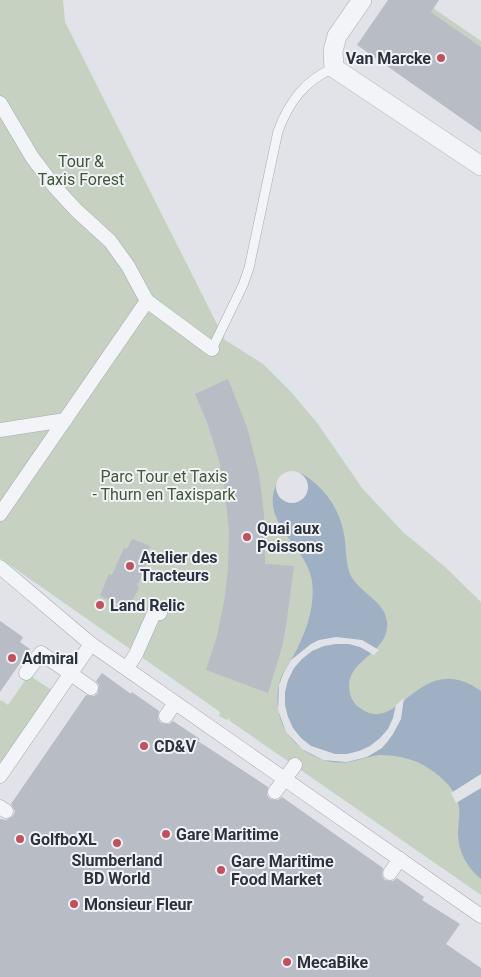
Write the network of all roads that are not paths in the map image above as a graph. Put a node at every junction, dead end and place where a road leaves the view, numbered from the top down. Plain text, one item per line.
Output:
1 (362, 0) edge
2 (334, 68) junction
3 (0, 103) edge
4 (481, 166) edge
5 (147, 301) junction
6 (212, 349) joint
7 (65, 420) junction
8 (0, 430) edge
9 (0, 514) edge
10 (0, 568) edge
11 (160, 613) dead end
12 (91, 644) junction
13 (127, 668) junction
14 (26, 673) dead end
15 (71, 674) junction
16 (91, 688) dead end
17 (175, 703) junction
18 (166, 716) dead end
19 (295, 765) dead end
20 (0, 776) edge
21 (284, 779) junction
22 (275, 792) dead end
23 (400, 859) junction
24 (390, 873) dead end
25 (481, 916) edge

1 - 2 street
2 - 4 street
2 - 6 lane
3 - 5 street
5 - 6 street
5 - 7 street
7 - 8 street
7 - 9 street
10 - 12 street
11 - 13 street
12 - 13 street
12 - 15 street
13 - 17 street
14 - 15 street
15 - 16 street
15 - 20 street
17 - 18 street
17 - 21 street
19 - 21 street
21 - 22 street
21 - 23 street
23 - 24 street
23 - 25 street

